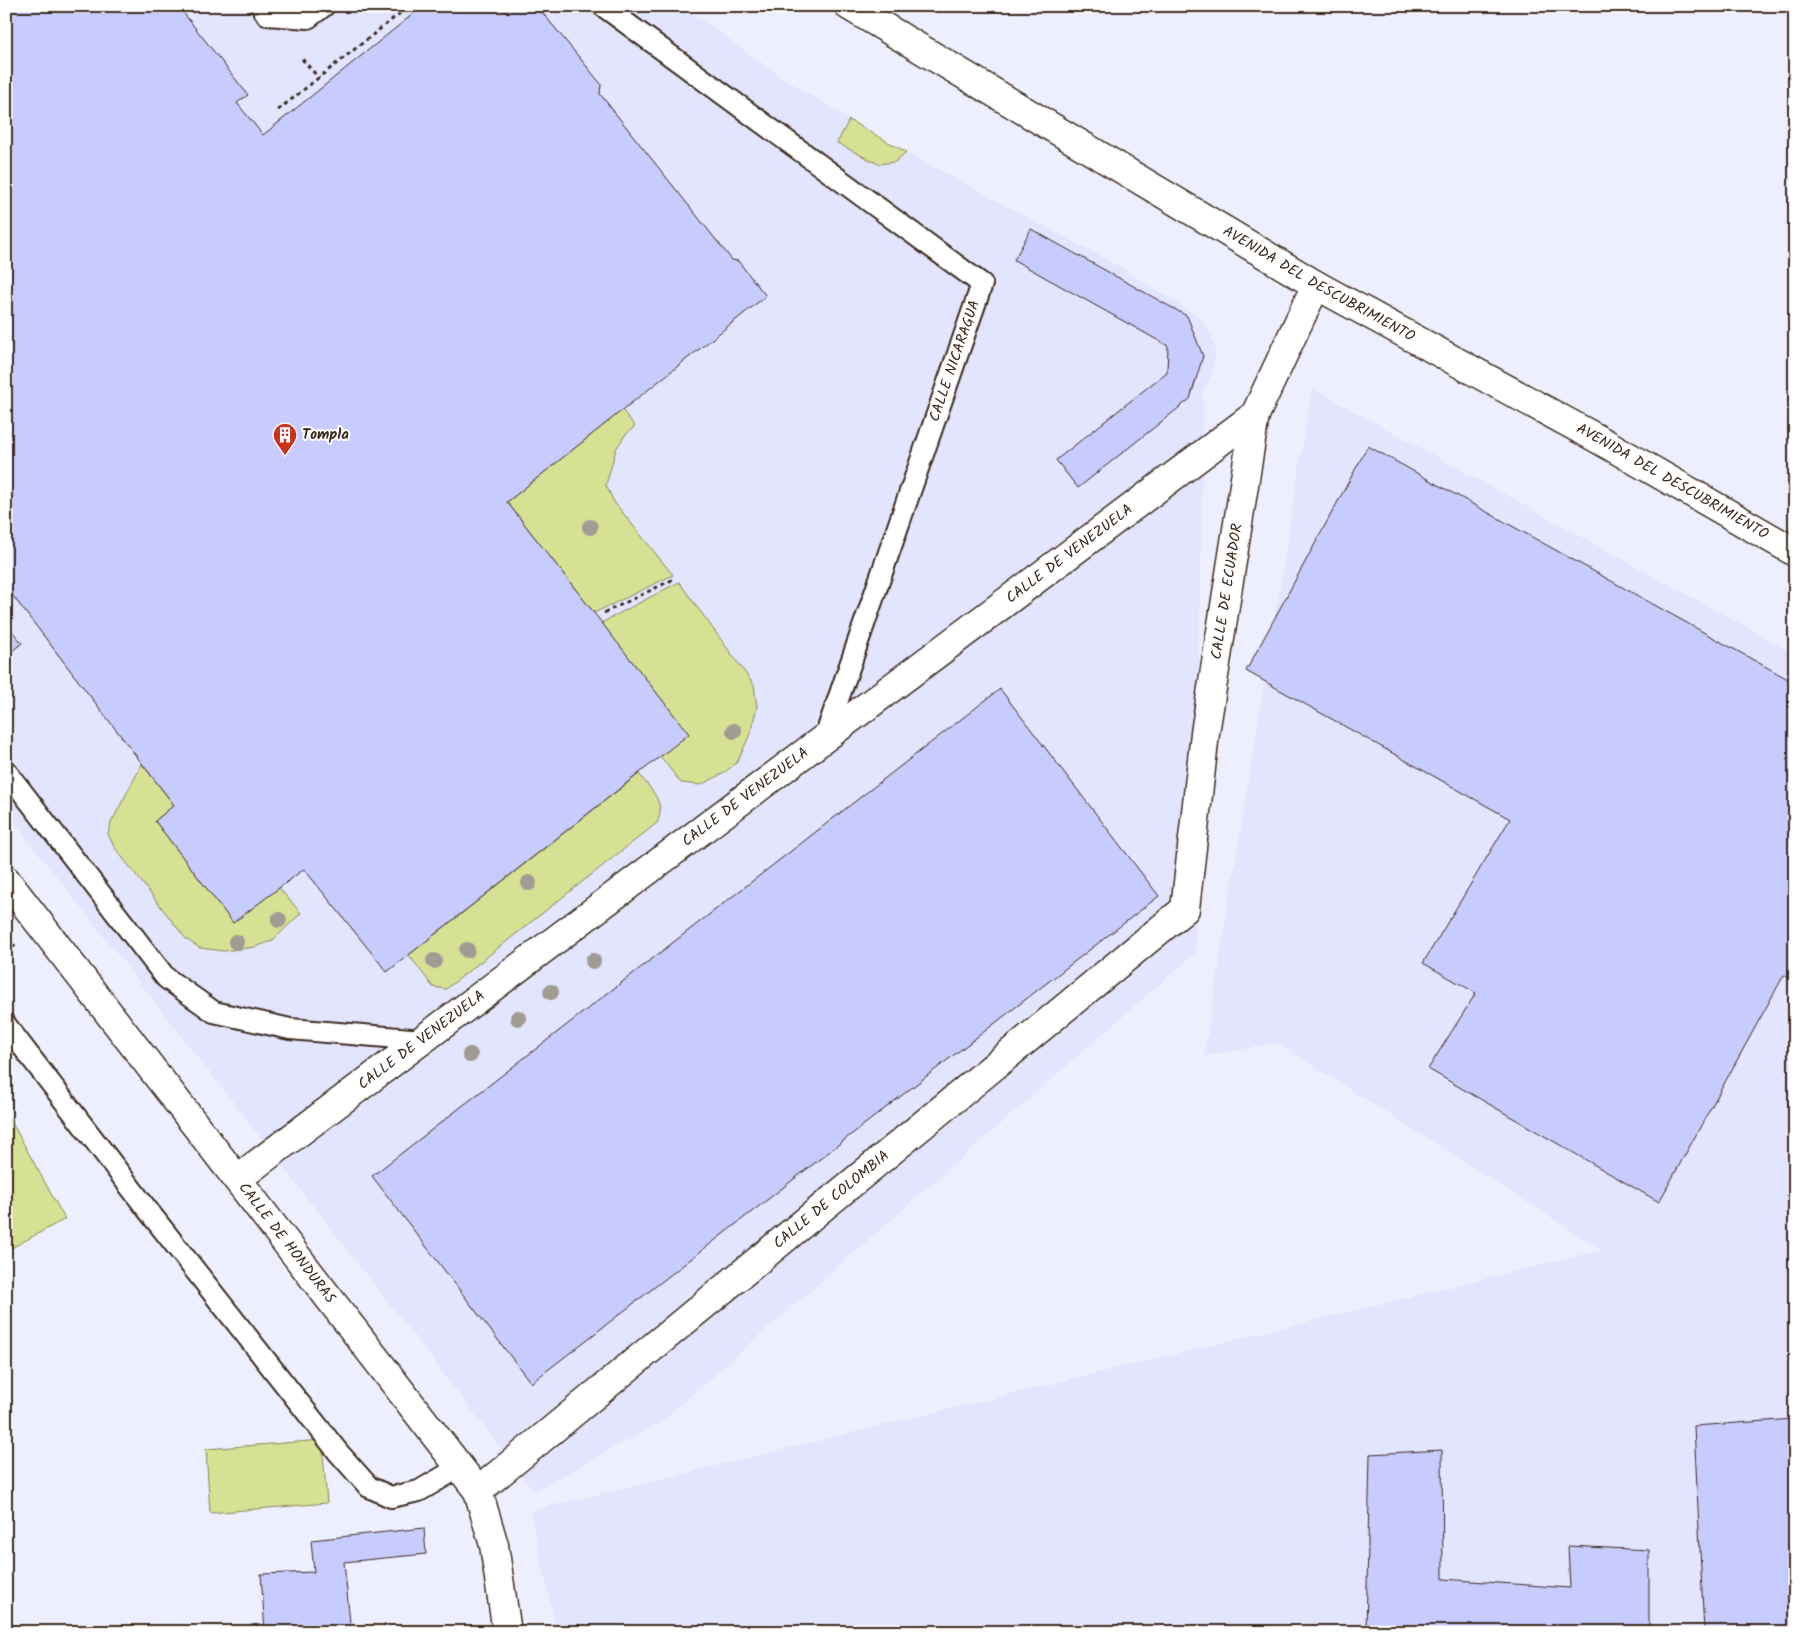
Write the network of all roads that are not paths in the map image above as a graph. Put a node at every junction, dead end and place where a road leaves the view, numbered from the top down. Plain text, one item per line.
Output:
1 (260, 6) edge
2 (324, 6) edge
3 (603, 6) edge
4 (849, 6) edge
5 (1316, 285) junction
6 (1255, 415) junction
7 (1795, 552) edge
8 (824, 740) junction
9 (6, 771) edge
10 (6, 880) edge
11 (1185, 909) joint
12 (6, 1025) edge
13 (423, 1040) junction
14 (237, 1179) junction
15 (460, 1467) junction
16 (478, 1491) junction
17 (507, 1632) edge

1 - 2 lane
3 - 8 lane, CALLE NICARAGUA
4 - 5 street, AVENIDA DEL DESCUBRIMIENTO
5 - 6 street, CALLE DE ECUADOR
5 - 7 street, AVENIDA DEL DESCUBRIMIENTO
6 - 8 street, CALLE DE VENEZUELA
6 - 11 street, CALLE DE ECUADOR
8 - 13 street, CALLE DE VENEZUELA
9 - 13 lane
10 - 14 street, CALLE DE HONDURAS
11 - 16 street, CALLE DE COLOMBIA
12 - 15 lane
13 - 14 street, CALLE DE VENEZUELA
14 - 15 street, CALLE DE HONDURAS
15 - 16 street, CALLE DE HONDURAS
16 - 17 street, CALLE DE HONDURAS

